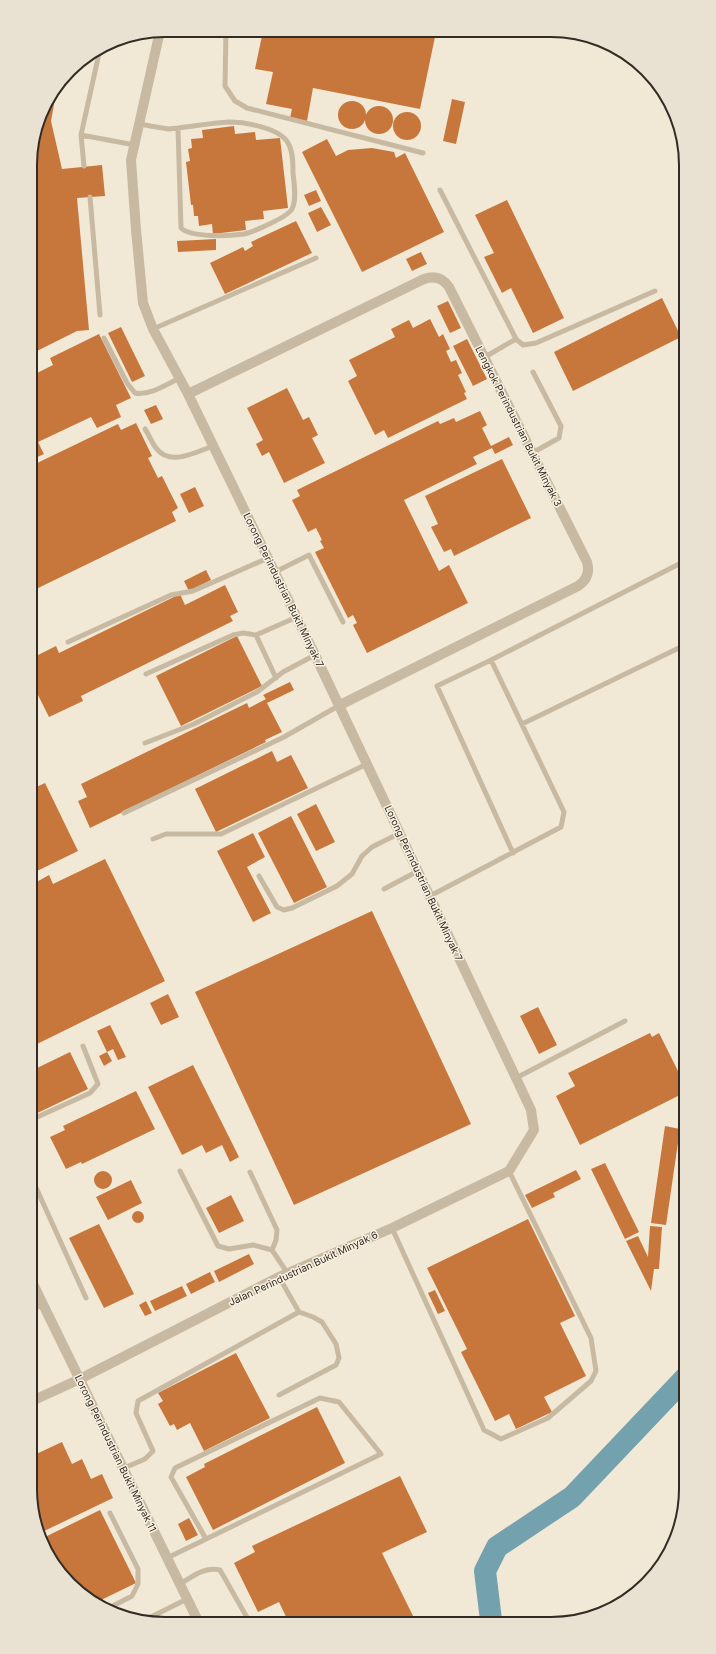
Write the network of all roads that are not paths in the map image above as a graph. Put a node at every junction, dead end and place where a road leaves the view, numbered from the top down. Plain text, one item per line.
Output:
1 (159, 37) edge
2 (226, 37) edge
3 (98, 56) edge
4 (139, 124) junction
5 (178, 128) junction
6 (80, 135) junction
7 (135, 145) junction
8 (423, 153) dead end
9 (84, 166) dead end
10 (440, 190) dead end
11 (90, 197) dead end
12 (316, 258) dead end
13 (654, 291) dead end
14 (100, 315) dead end
15 (153, 329) junction
16 (104, 338) dead end
17 (516, 339) junction
18 (485, 357) junction
19 (533, 372) dead end
20 (180, 378) junction
21 (188, 394) junction
22 (145, 429) dead end
23 (214, 446) junction
24 (532, 453) junction
25 (268, 558) junction
26 (679, 564) edge
27 (275, 572) junction
28 (297, 617) junction
29 (343, 622) dead end
30 (256, 635) junction
31 (68, 642) dead end
32 (679, 648) edge
33 (315, 655) junction
34 (491, 660) junction
35 (146, 674) dead end
36 (276, 678) junction
37 (340, 705) junction
38 (522, 724) junction
39 (145, 743) dead end
40 (367, 764) junction
41 (124, 813) dead end
42 (400, 833) junction
43 (153, 839) dead end
44 (513, 852) junction
45 (418, 871) junction
46 (259, 876) dead end
47 (384, 889) dead end
48 (430, 896) junction
49 (625, 1021) dead end
50 (83, 1046) dead end
51 (516, 1078) junction
52 (37, 1117) edge
53 (180, 1171) dead end
54 (509, 1171) junction
55 (250, 1172) dead end
56 (37, 1191) edge
57 (392, 1228) junction
58 (272, 1250) junction
59 (283, 1276) junction
60 (86, 1298) dead end
61 (38, 1307) edge
62 (299, 1312) junction
63 (80, 1378) junction
64 (279, 1395) dead end
65 (37, 1399) edge
66 (124, 1468) junction
67 (110, 1514) dead end
68 (206, 1539) junction
69 (167, 1558) junction
70 (180, 1584) junction
71 (187, 1599) junction
72 (113, 1606) edge
73 (153, 1616) edge
74 (196, 1617) edge
75 (247, 1617) edge

1 - 4 street, Lorong Perindustrian Bukit Minyak 7
2 - 8 lane
3 - 6 lane
4 - 5 lane
4 - 7 street, Lorong Perindustrian Bukit Minyak 7
5 - 5 lane
6 - 7 lane
6 - 9 lane
7 - 15 street, Lorong Perindustrian Bukit Minyak 7
10 - 17 lane
11 - 14 lane
12 - 15 lane
13 - 17 lane
15 - 20 street, Lorong Perindustrian Bukit Minyak 7
16 - 20 lane
17 - 18 lane
18 - 21 street, Lengkok Perindustrian Bukit Minyak 3
18 - 24 street, Lengkok Perindustrian Bukit Minyak 3
19 - 24 lane
20 - 21 street, Lorong Perindustrian Bukit Minyak 7
21 - 23 street, Lorong Perindustrian Bukit Minyak 7
22 - 23 lane
23 - 25 street, Lorong Perindustrian Bukit Minyak 7
24 - 37 street, Lengkok Perindustrian Bukit Minyak 3
25 - 27 street, Lorong Perindustrian Bukit Minyak 7
25 - 31 lane
26 - 34 lane
27 - 28 street, Lorong Perindustrian Bukit Minyak 7
27 - 29 lane
28 - 30 lane
28 - 33 street, Lorong Perindustrian Bukit Minyak 7
30 - 35 lane
30 - 36 lane
32 - 38 lane
33 - 36 lane
33 - 37 street, Lorong Perindustrian Bukit Minyak 7
34 - 38 lane
34 - 44 lane
36 - 39 lane
37 - 40 street, Lorong Perindustrian Bukit Minyak 7
37 - 41 lane
38 - 44 lane
40 - 42 street, Lorong Perindustrian Bukit Minyak 7
40 - 43 lane
42 - 45 street, Lorong Perindustrian Bukit Minyak 7
42 - 46 lane
44 - 48 lane
45 - 47 lane
45 - 48 street, Lorong Perindustrian Bukit Minyak 7
48 - 51 street, Lorong Perindustrian Bukit Minyak 7
49 - 51 lane
50 - 52 lane
51 - 54 street, Lorong Perindustrian Bukit Minyak 7
53 - 58 lane
54 - 57 street, Jalan Perindustrian Bukit Minyak 6
54 - 57 lane
55 - 58 lane
56 - 60 lane
57 - 59 street, Jalan Perindustrian Bukit Minyak 6
58 - 59 lane
59 - 62 lane
59 - 63 street, Jalan Perindustrian Bukit Minyak 6
61 - 63 street, Lorong Perindustrian Bukit Minyak 11
62 - 64 lane
62 - 66 lane
63 - 65 street, Jalan Perindustrian Bukit Minyak 6
63 - 66 street, Lorong Perindustrian Bukit Minyak 11
66 - 69 street, Lorong Perindustrian Bukit Minyak 11
67 - 72 lane
68 - 68 lane
68 - 69 lane
69 - 70 street, Lorong Perindustrian Bukit Minyak 11
70 - 71 street, Lorong Perindustrian Bukit Minyak 11
70 - 75 lane
71 - 73 lane
71 - 74 street, Lorong Perindustrian Bukit Minyak 11

